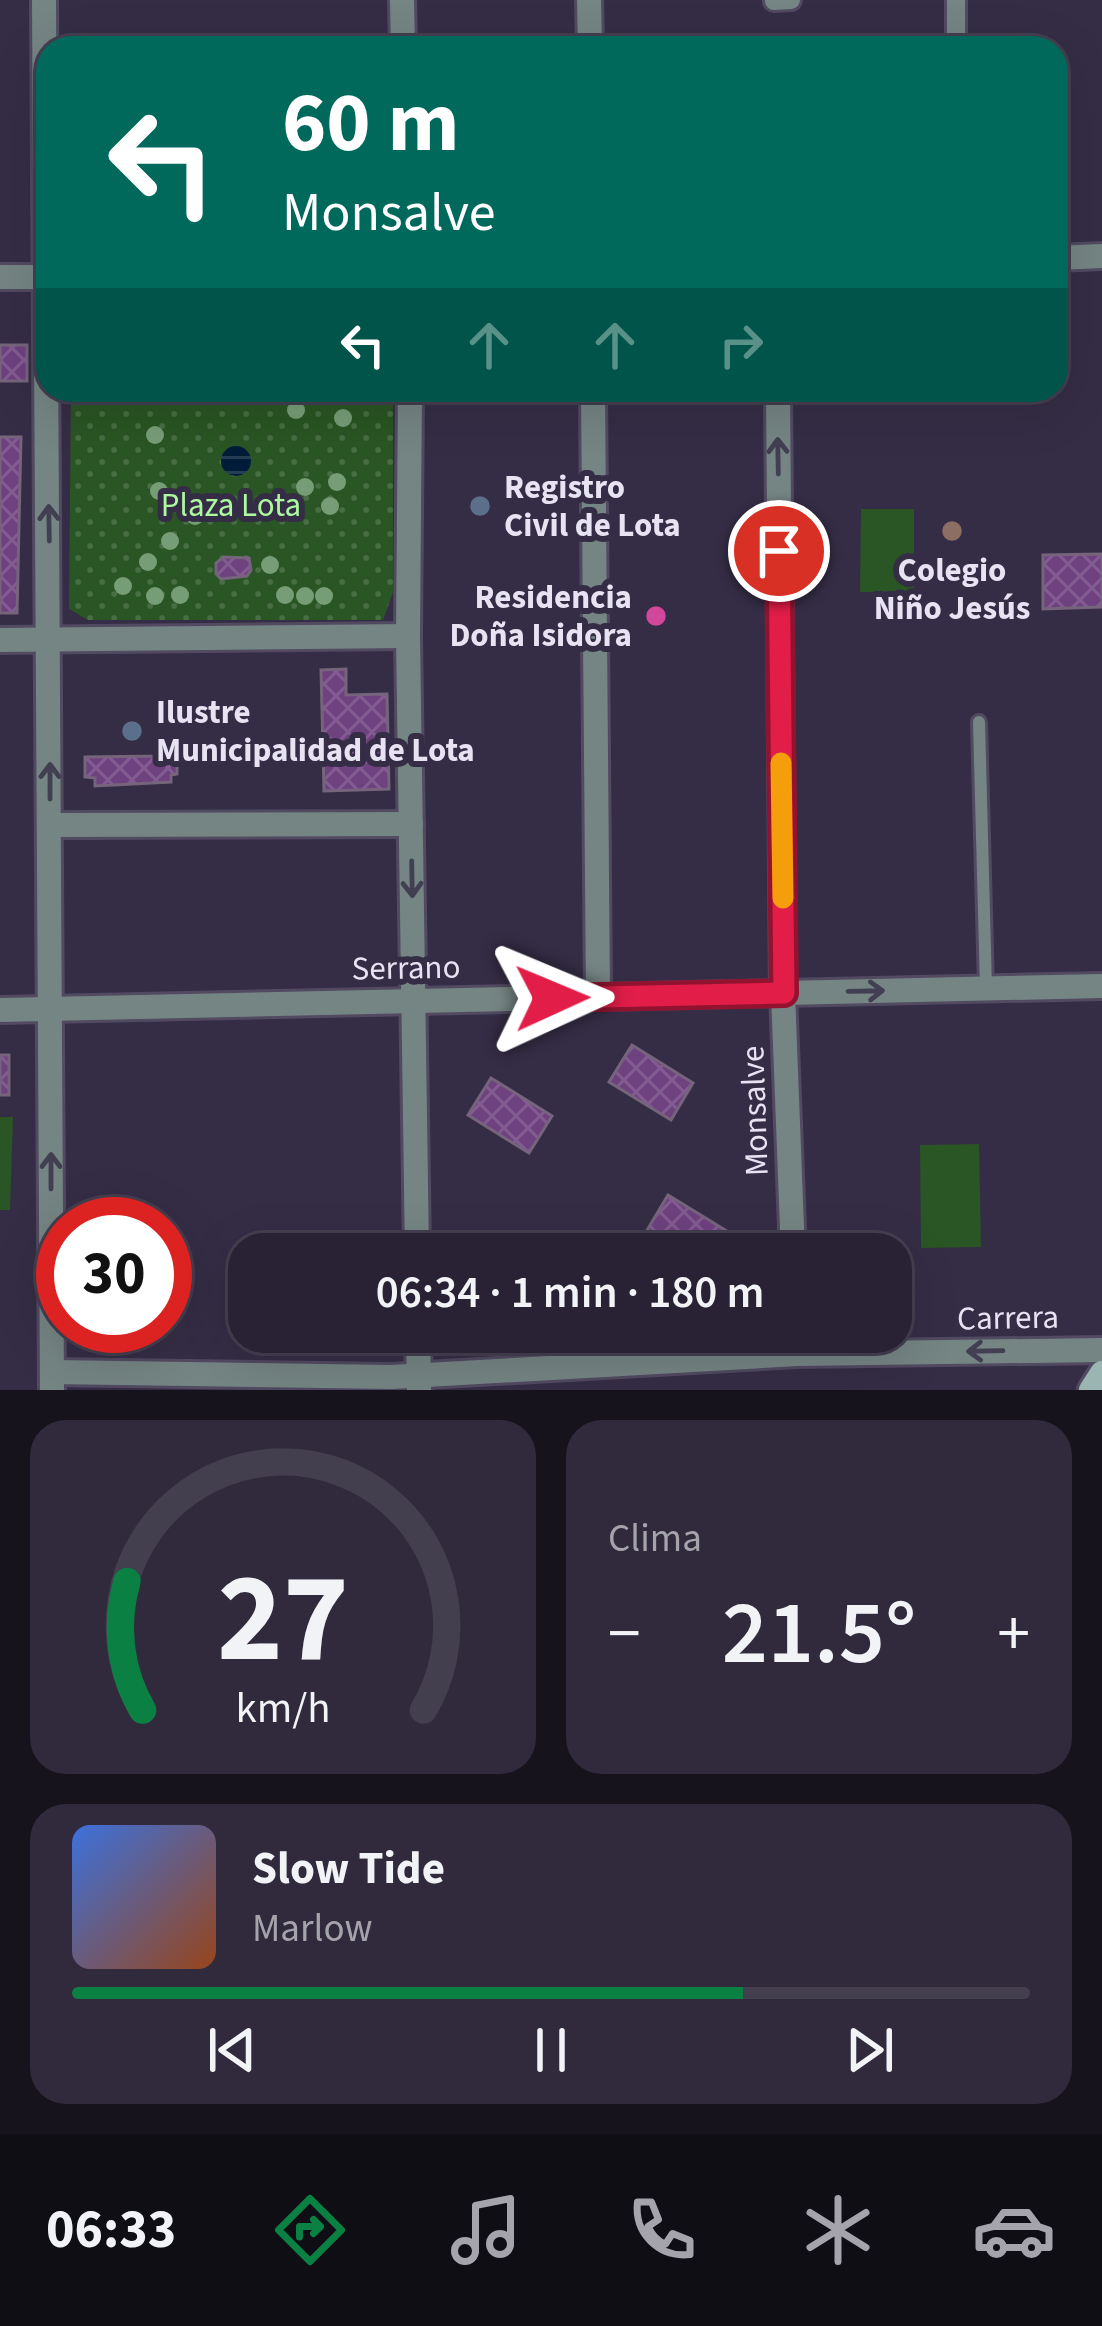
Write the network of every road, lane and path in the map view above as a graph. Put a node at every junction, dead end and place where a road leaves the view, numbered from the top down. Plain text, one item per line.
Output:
1 (44, 0) edge
2 (401, 0) edge
3 (589, 0) edge
4 (790, 0) edge
5 (956, 0) edge
6 (774, 1) edge
7 (44, 36) edge
8 (402, 36) edge
9 (590, 36) edge
10 (956, 36) edge
11 (1102, 256) edge
12 (1068, 257) edge
13 (0, 277) edge
14 (36, 277) edge
15 (48, 402) edge
16 (410, 402) edge
17 (593, 402) edge
18 (778, 402) edge
19 (408, 636) junction
20 (0, 640) edge
21 (50, 640) junction
22 (980, 722) dead end
23 (411, 824) junction
24 (50, 825) junction
25 (1102, 986) edge
26 (986, 988) junction
27 (784, 993) junction
28 (598, 997) junction
29 (414, 1001) junction
30 (51, 1009) junction
31 (0, 1010) edge
32 (417, 1233) edge
33 (792, 1233) edge
34 (912, 1346) edge
35 (1102, 1350) edge
36 (418, 1353) edge
37 (702, 1353) edge
38 (1102, 1373) edge
39 (52, 1381) edge
40 (419, 1383) edge
41 (1091, 1390) edge

1 - 7 street
2 - 8 street
3 - 9 street
4 - 6 street
5 - 10 street
11 - 12 street
13 - 14 street
21 -> 15 street
16 - 19 street
17 - 28 street
27 -> 18 street, Monsalve
19 - 21 street
19 - 23 street
20 - 21 street
24 -> 21 street
22 - 26 lane
23 - 24 street
23 -> 29 street
24 - 30 street
25 - 26 street, Serrano
27 -> 26 street, Serrano
27 - 28 street, Serrano
27 - 33 street, Monsalve
28 - 29 street, Serrano
29 - 30 street, Serrano
29 - 32 street
30 - 31 street, Serrano
39 -> 30 street
35 -> 34 street, Carrera
36 - 40 street
37 - 40 street, Carrera
38 - 41 main road
39 - 40 street, Carrera

